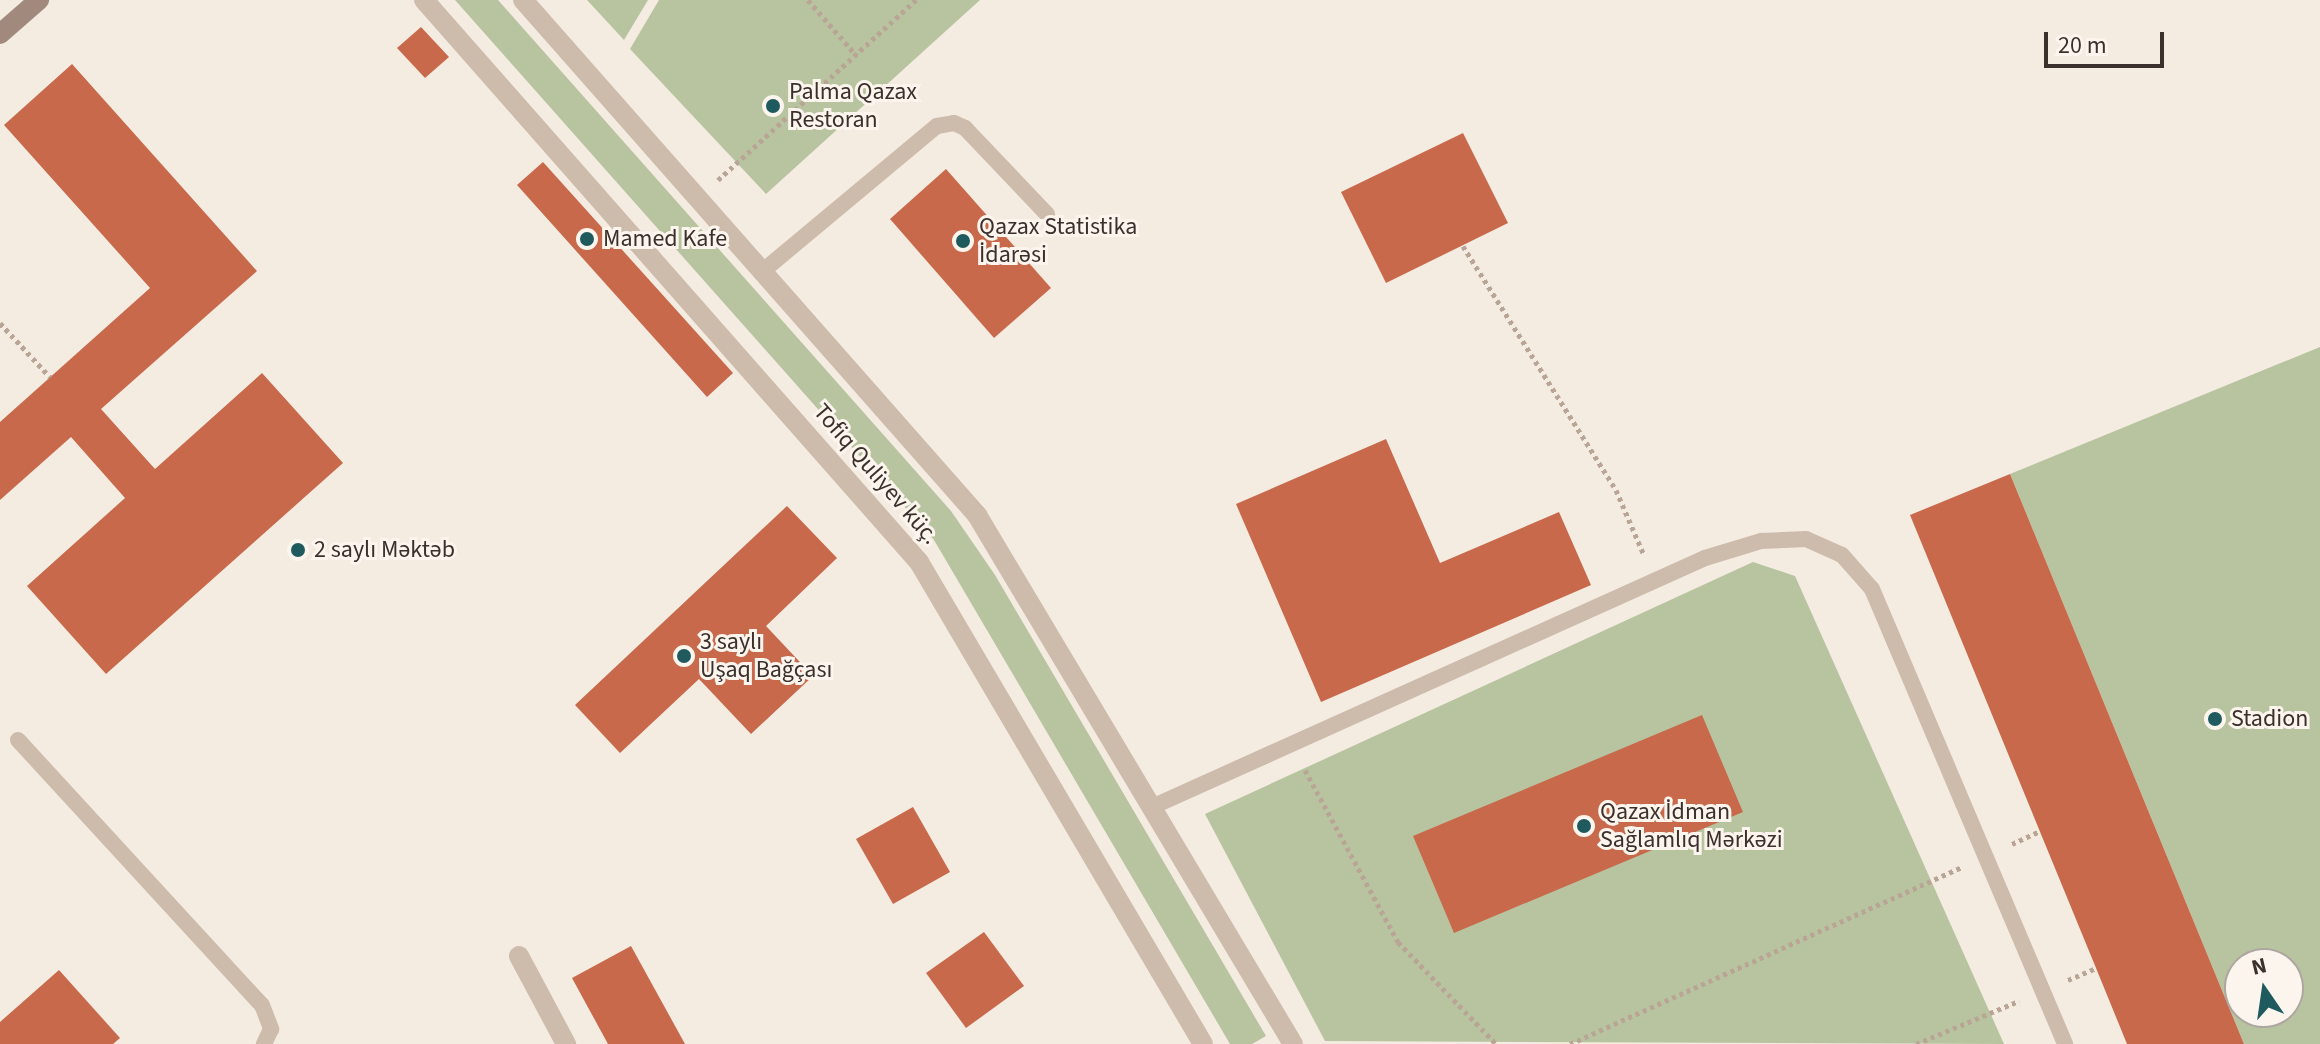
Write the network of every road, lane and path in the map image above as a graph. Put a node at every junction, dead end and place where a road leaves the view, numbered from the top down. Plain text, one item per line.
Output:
1 (39, 0) edge
2 (424, 0) edge
3 (523, 0) edge
4 (808, 0) edge
5 (916, 0) edge
6 (0, 34) edge
7 (856, 55) junction
8 (700, 197) junction
9 (1047, 214) dead end
10 (1463, 246) dead end
11 (764, 270) junction
12 (0, 323) edge
13 (50, 377) dead end
14 (1654, 580) junction
15 (18, 740) dead end
16 (1292, 744) junction
17 (1154, 806) junction
18 (2040, 831) dead end
19 (1986, 857) junction
20 (519, 956) dead end
21 (2096, 968) dead end
22 (2043, 991) junction
23 (264, 1044) edge
24 (566, 1044) edge
25 (1203, 1044) edge
26 (1293, 1044) edge
27 (1496, 1044) edge
28 (1570, 1044) edge
29 (1916, 1044) edge
30 (2065, 1044) edge

1 - 6 main road
2 - 25 street, Tofiq Quliyev küç.
3 - 8 street, Tofiq Quliyev küç.
4 - 7 path
5 - 7 path
7 - 8 path
8 - 11 street, Tofiq Quliyev küç.
9 - 11 lane
10 - 14 path
11 - 17 street, Tofiq Quliyev küç.
12 - 13 path
14 - 16 lane
14 - 19 lane
15 - 23 lane
16 - 17 lane
16 - 27 path
17 - 26 street, Tofiq Quliyev küç.
18 - 19 path
19 - 22 lane
19 - 28 path
20 - 24 street
21 - 22 path
22 - 29 path
22 - 30 lane

